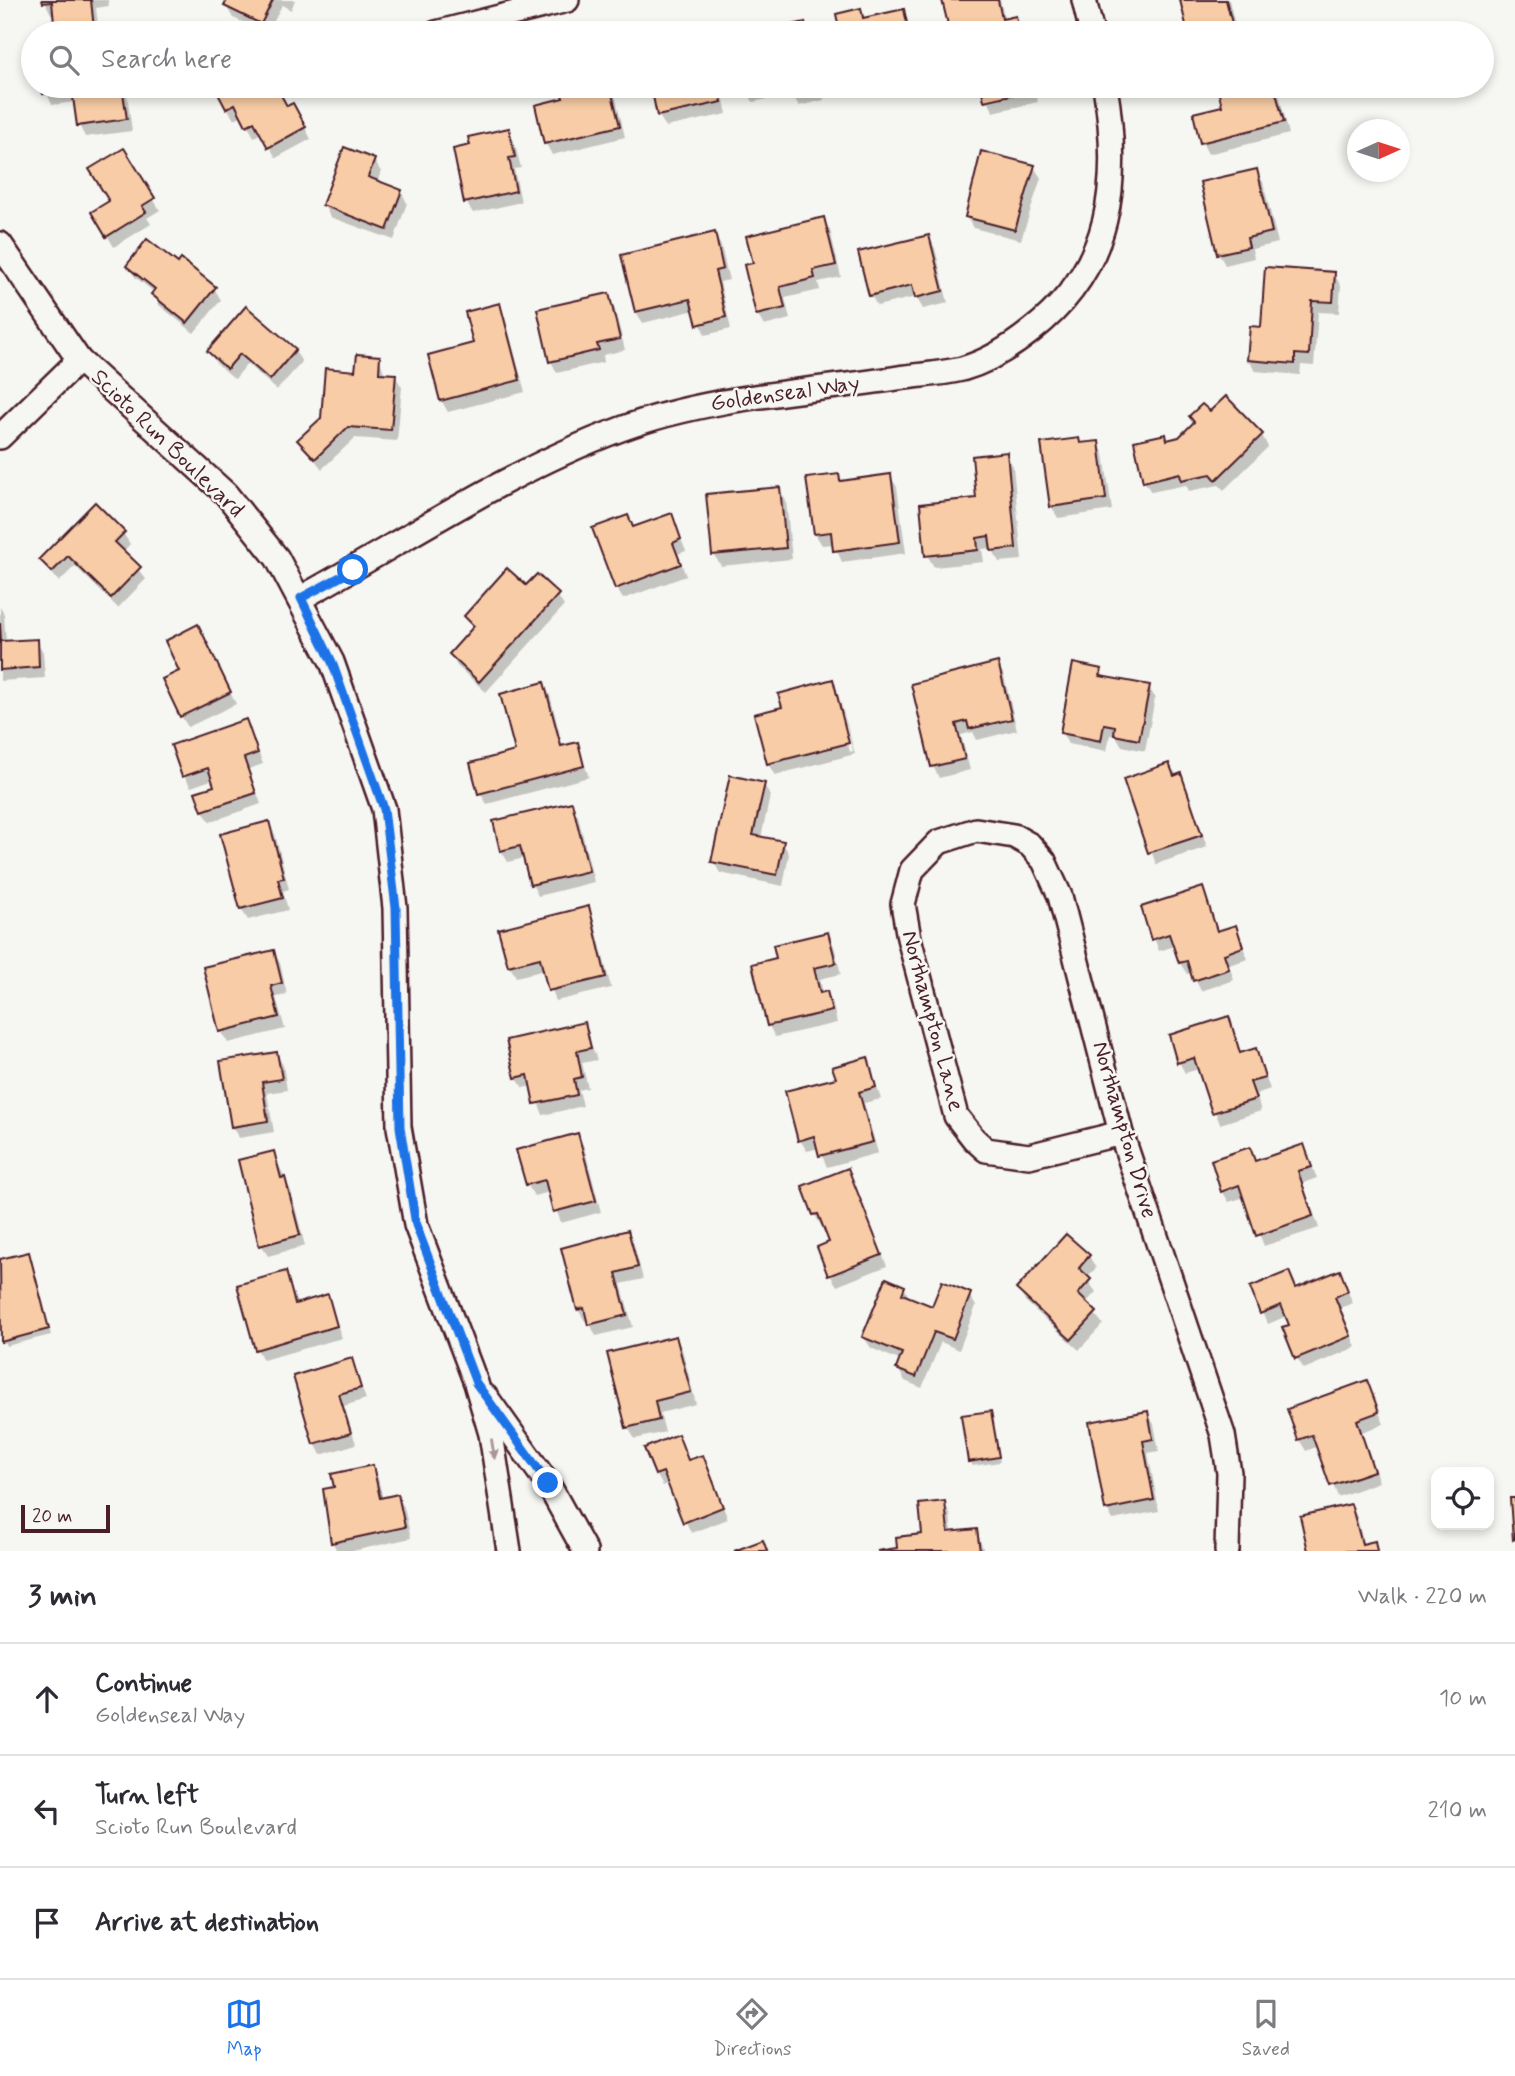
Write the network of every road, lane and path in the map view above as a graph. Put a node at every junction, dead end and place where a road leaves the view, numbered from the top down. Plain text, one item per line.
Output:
1 (567, 0) edge
2 (1084, 0) edge
3 (484, 21) edge
4 (1089, 21) edge
5 (1107, 98) edge
6 (0, 244) edge
7 (79, 360) junction
8 (0, 437) edge
9 (301, 598) junction
10 (912, 870) joint
11 (1121, 1133) junction
12 (476, 1383) junction
13 (509, 1551) edge
14 (585, 1551) edge
15 (1227, 1551) edge

1 - 3 street
2 - 4 street
5 - 9 street, Goldenseal Way
6 - 7 street, Scioto Run Boulevard
7 - 8 street
7 - 9 street, Scioto Run Boulevard
9 - 12 street, Scioto Run Boulevard
10 - 11 street, Northampton Lane
10 - 11 street, Northampton Drive
11 - 15 street, Northampton Drive
12 -> 13 street, Scioto Run Boulevard
12 - 14 street, Scioto Run Boulevard

